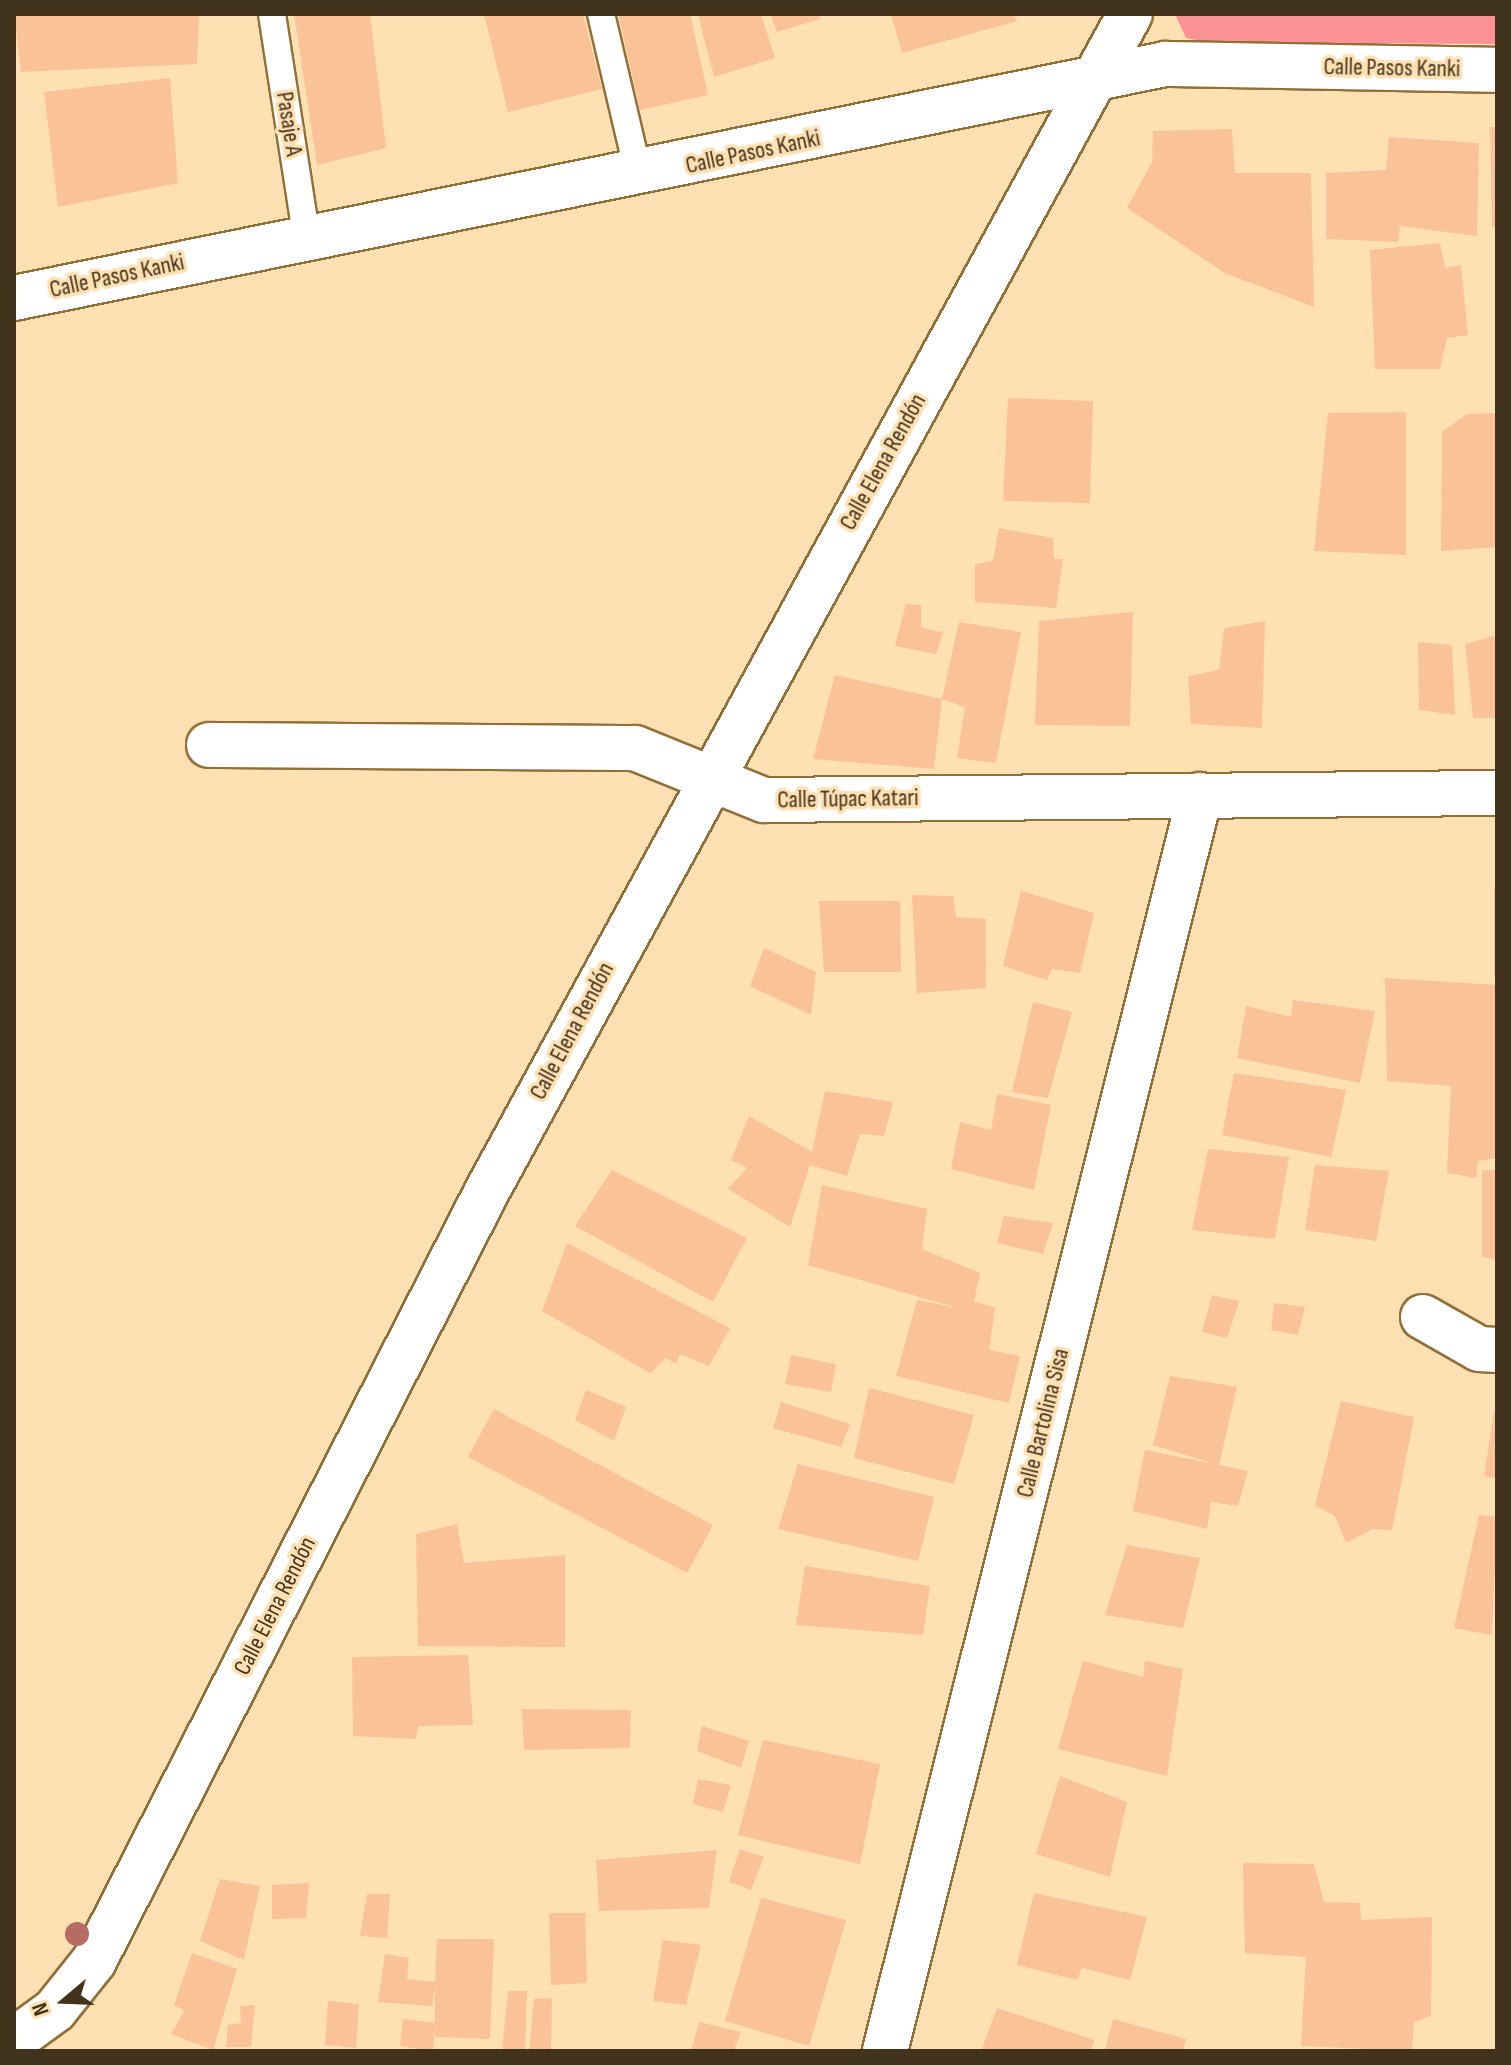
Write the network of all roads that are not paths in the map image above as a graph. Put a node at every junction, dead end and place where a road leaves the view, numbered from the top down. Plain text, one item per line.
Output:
1 (272, 14) edge
2 (601, 14) edge
3 (1130, 14) edge
4 (1497, 70) edge
5 (1094, 81) junction
6 (639, 176) junction
7 (306, 234) junction
8 (14, 298) edge
9 (209, 745) dead end
10 (707, 779) junction
11 (1497, 793) edge
12 (1200, 795) junction
13 (1423, 1317) dead end
14 (1497, 1350) edge
15 (14, 2040) edge
16 (885, 2051) edge

1 - 7 lane, Pasaje A
2 - 6 lane
3 - 5 street, Calle Elena Rendón
4 - 5 street, Calle Pasos Kanki
5 - 6 street, Calle Pasos Kanki
5 - 10 street, Calle Elena Rendón
6 - 7 street, Calle Pasos Kanki
7 - 8 street, Calle Pasos Kanki
9 - 10 street, Calle Túpac Katari
10 - 12 street, Calle Túpac Katari
10 - 15 street, Calle Elena Rendón
11 - 12 street, Calle Túpac Katari
12 - 16 street, Calle Bartolina Sisa
13 - 14 street

